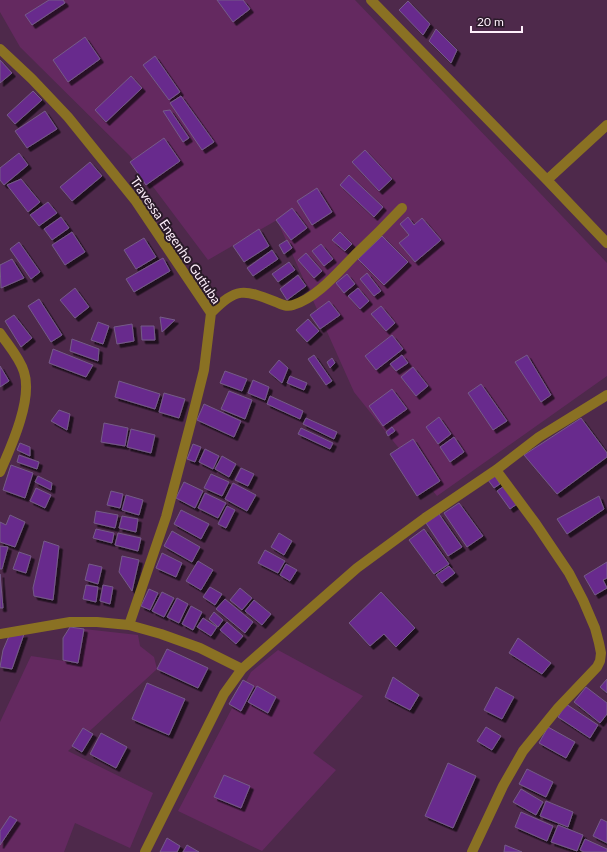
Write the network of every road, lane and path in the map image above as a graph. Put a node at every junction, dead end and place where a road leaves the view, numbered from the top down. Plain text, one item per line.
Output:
1 (371, 0) edge
2 (1, 52) edge
3 (607, 125) edge
4 (548, 180) junction
5 (402, 208) dead end
6 (607, 243) edge
7 (211, 313) junction
8 (0, 333) edge
9 (607, 395) edge
10 (496, 470) junction
11 (0, 472) edge
12 (129, 625) junction
13 (0, 634) edge
14 (242, 670) junction
15 (145, 852) edge
16 (472, 852) edge

1 - 4 street
2 - 7 street, Travessa Engenho Gutiuba
3 - 4 street
4 - 6 street
5 - 7 street
7 - 12 street, Travessa Engenho Gutiuba
8 - 11 street
9 - 10 street
10 - 14 street
10 - 16 street
12 - 13 street
12 - 14 street
14 - 15 street

